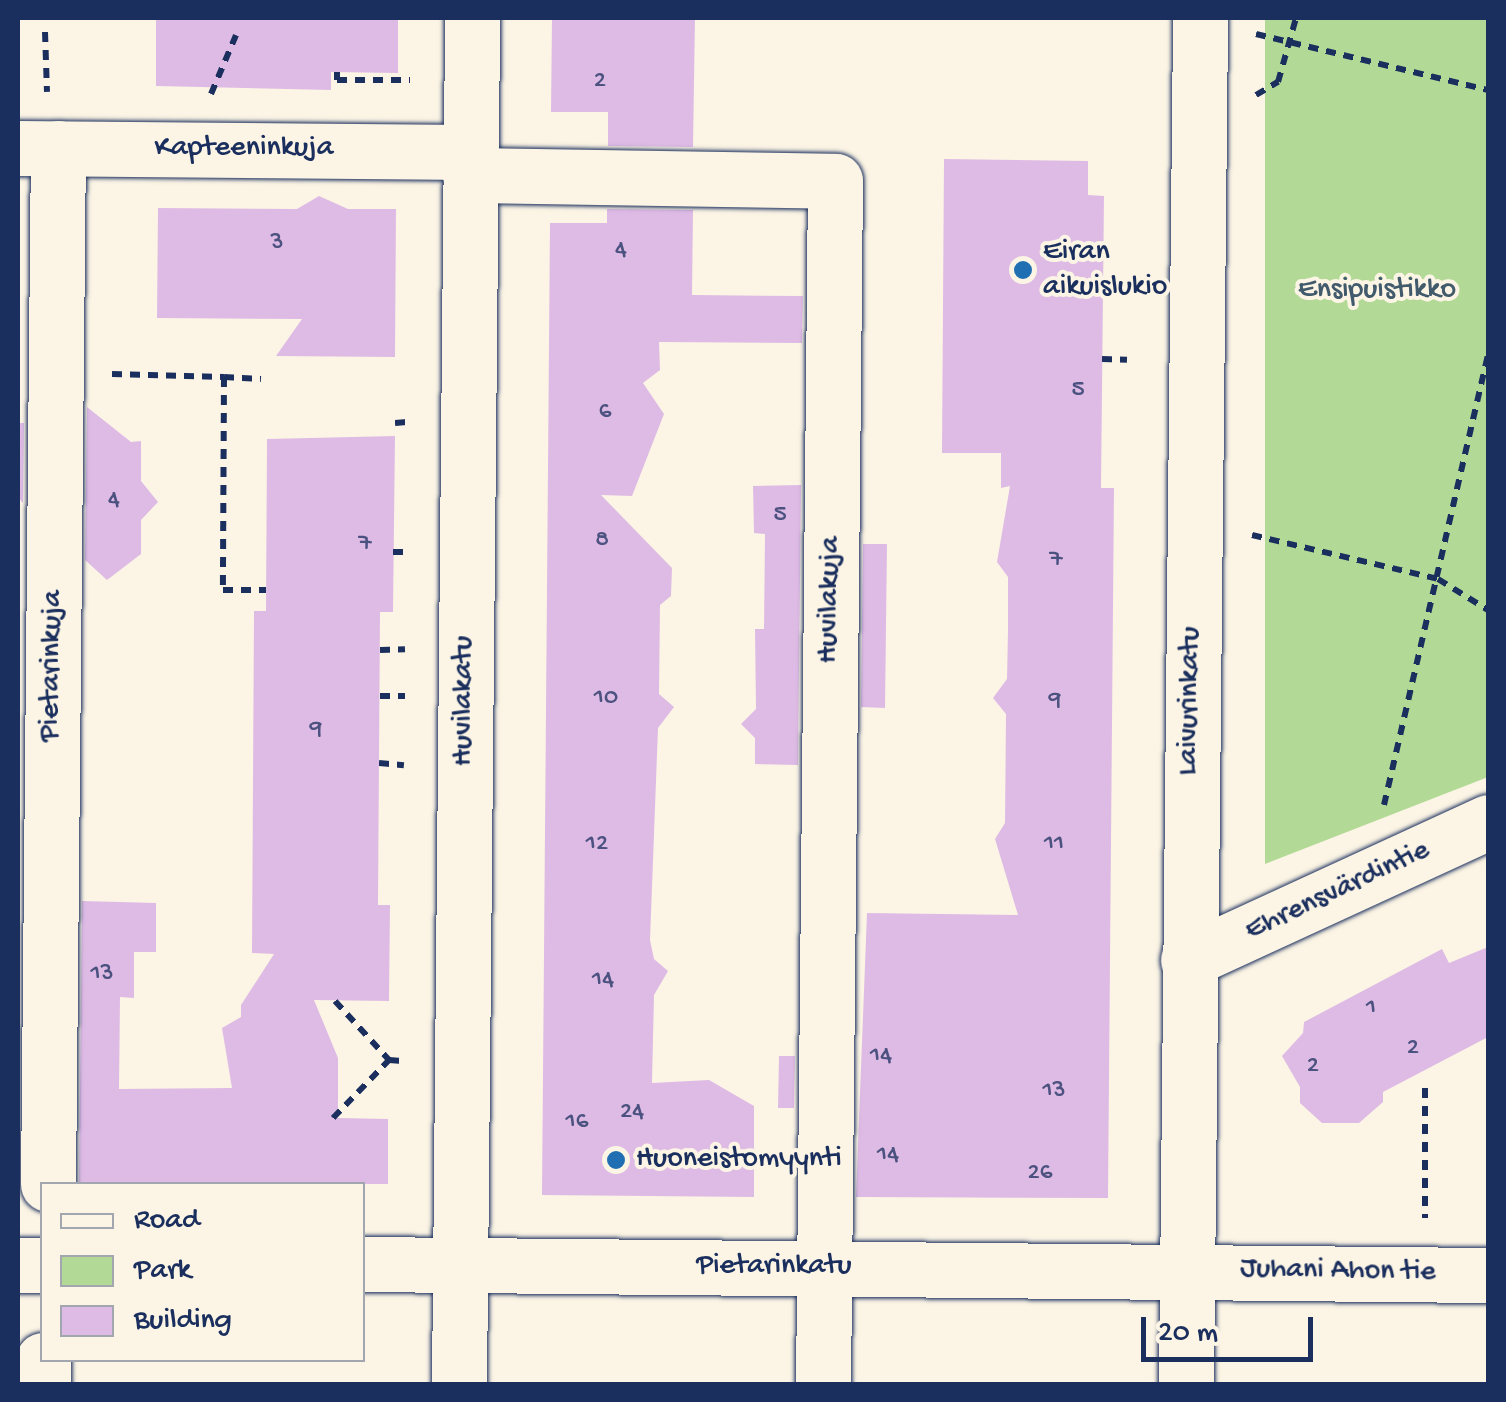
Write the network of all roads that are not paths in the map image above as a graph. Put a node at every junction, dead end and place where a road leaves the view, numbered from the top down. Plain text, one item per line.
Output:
1 (472, 18) edge
2 (1200, 18) edge
3 (38, 148) edge
4 (470, 163) junction
5 (1488, 822) edge
6 (1188, 960) junction
7 (48, 1182) edge
8 (365, 1264) edge
9 (461, 1265) junction
10 (824, 1267) junction
11 (1186, 1269) junction
12 (1488, 1275) edge
13 (459, 1384) edge
14 (823, 1384) edge
15 (1186, 1384) edge

1 - 4 street, Huvilakatu
2 - 6 street, Laivurinkatu
3 - 4 street, Kapteeninkuja
3 - 7 street, Pietarinkuja
4 - 9 street, Huvilakatu
4 - 10 street, Huvilakuja
5 - 6 street, Ehrensvärdintie
6 - 11 street, Laivurinkatu
8 - 9 street, Pietarinkatu
9 - 10 street, Pietarinkatu
9 - 13 street, Huvilakatu
10 - 11 street, Pietarinkatu
10 - 14 street, Huvilakuja
11 - 12 street, Juhani Ahon tie
11 - 15 street, Laivurinkatu

